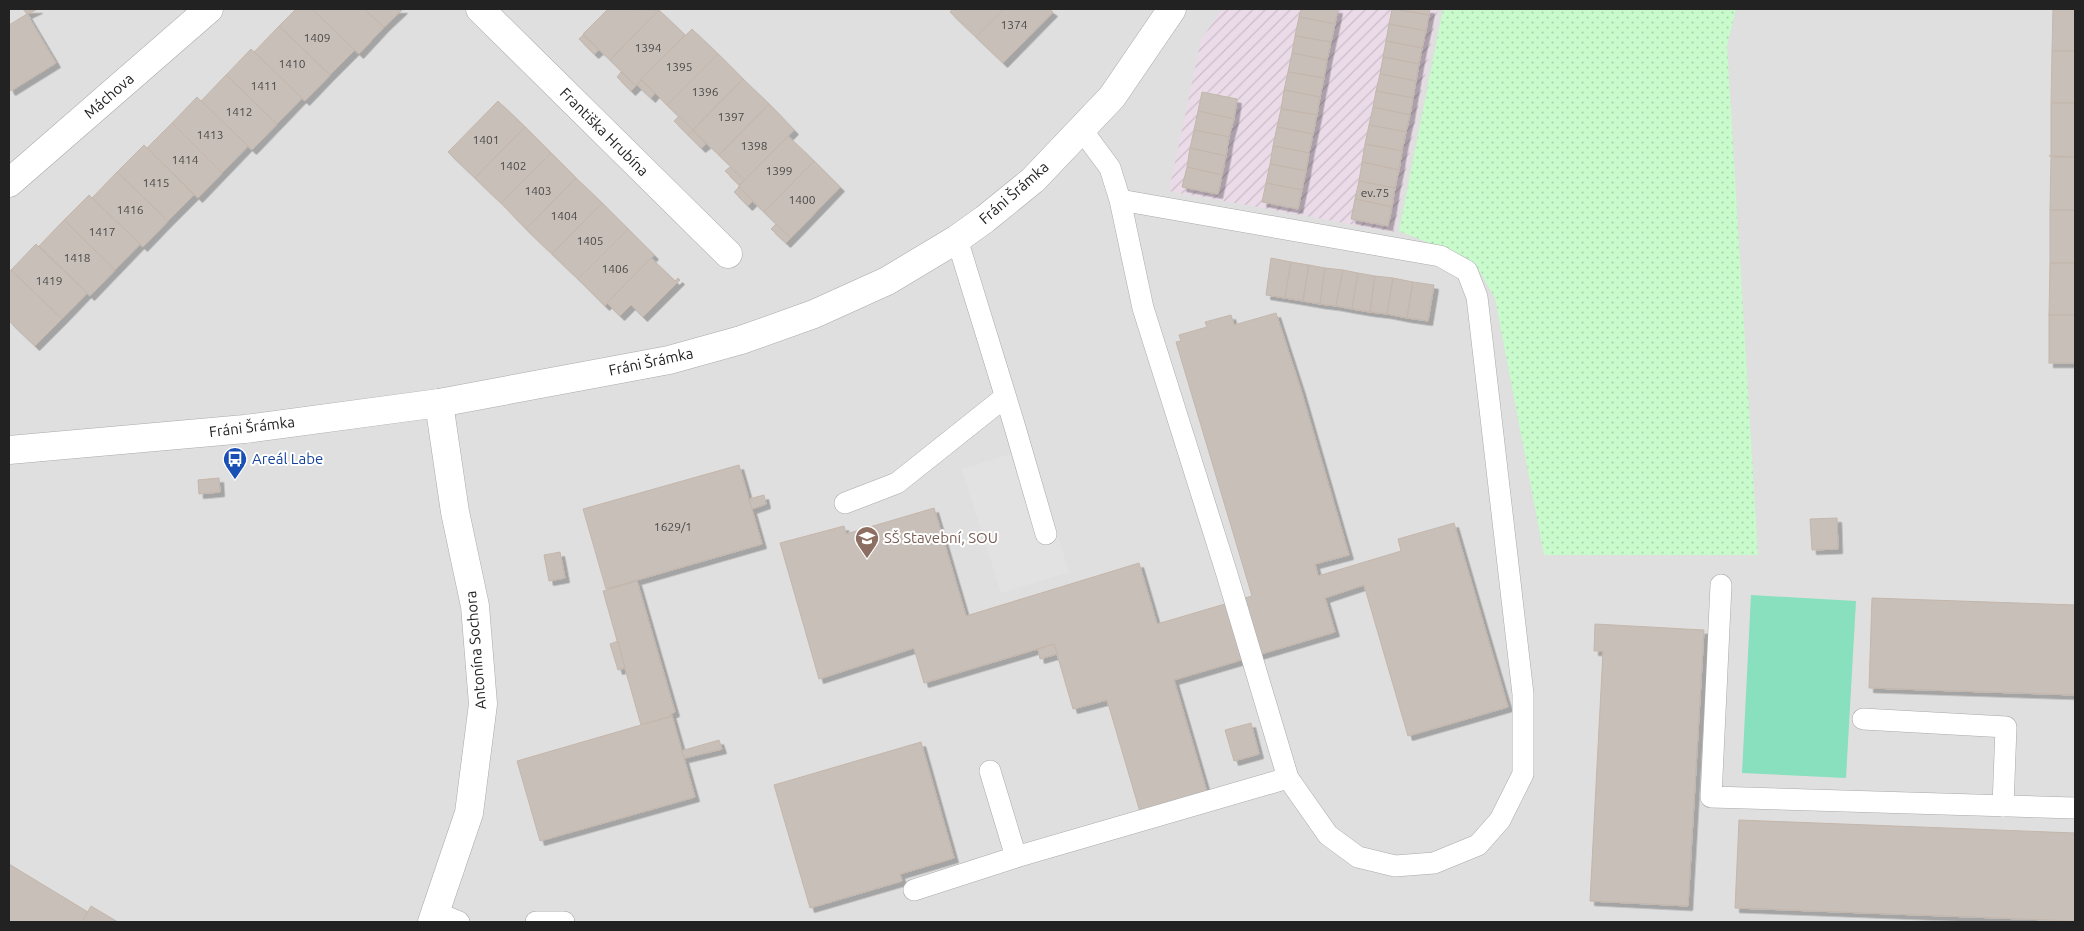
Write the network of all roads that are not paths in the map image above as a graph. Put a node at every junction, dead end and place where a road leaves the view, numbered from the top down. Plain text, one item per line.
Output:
1 (208, 9) edge
2 (480, 9) edge
3 (1172, 9) edge
4 (1082, 130) junction
5 (9, 183) edge
6 (1120, 200) junction
7 (957, 238) junction
8 (728, 254) dead end
9 (1005, 397) junction
10 (439, 403) junction
11 (9, 450) edge
12 (844, 503) dead end
13 (1046, 534) dead end
14 (1721, 585) dead end
15 (1863, 719) dead end
16 (990, 771) dead end
17 (1288, 778) junction
18 (2003, 806) junction
19 (2075, 808) edge
20 (1016, 857) junction
21 (914, 890) dead end
22 (443, 919) edge
23 (536, 922) edge
24 (564, 922) edge

1 - 5 street, Máchova
2 - 8 street, Františka Hrubína
3 - 4 street, Fráni Šrámka
4 - 6 lane
4 - 7 street, Fráni Šrámka
6 - 17 lane
6 - 17 lane
7 - 9 lane
7 - 10 street, Fráni Šrámka
9 - 12 lane
9 - 13 lane
10 - 11 street, Fráni Šrámka
10 - 22 street, Antonína Sochora
14 - 18 lane
15 - 18 lane
16 - 20 lane
17 - 20 lane
18 - 19 lane
20 - 21 lane
23 - 24 lane

